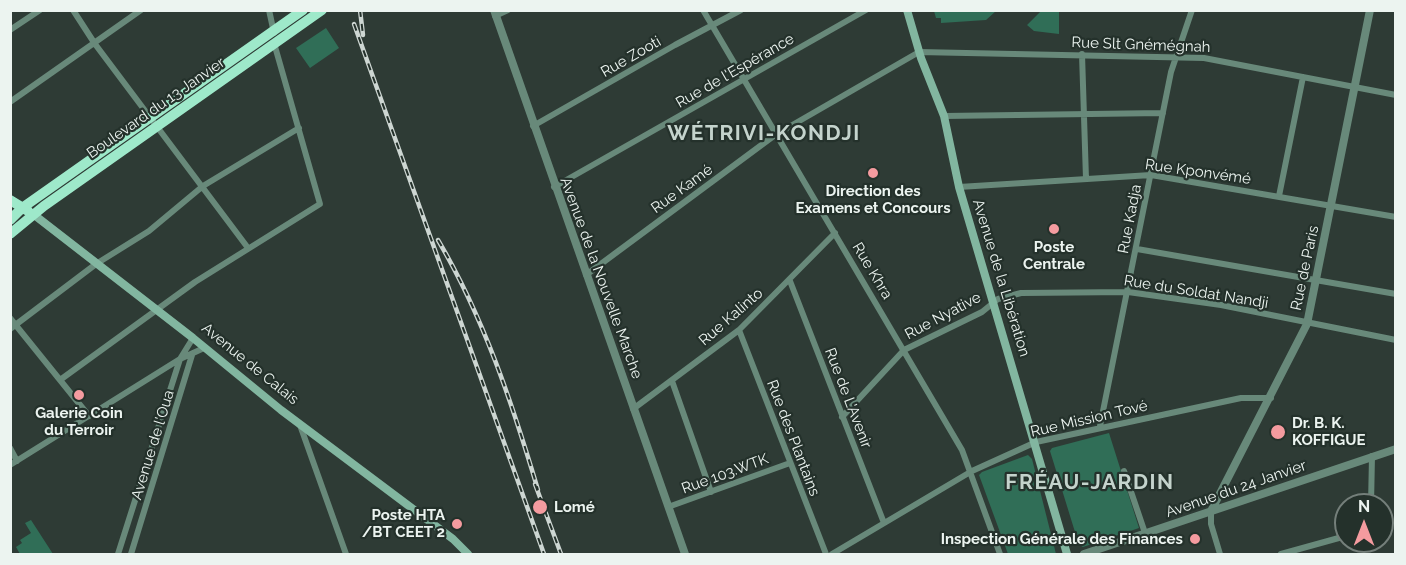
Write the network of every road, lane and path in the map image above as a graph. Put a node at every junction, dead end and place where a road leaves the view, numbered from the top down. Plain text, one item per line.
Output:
1 (40, 10) edge
2 (73, 10) edge
3 (141, 10) edge
4 (269, 10) edge
5 (303, 10) edge
6 (322, 10) edge
7 (508, 10) edge
8 (703, 10) edge
9 (741, 10) edge
10 (866, 10) edge
11 (907, 10) edge
12 (1192, 10) edge
13 (1370, 10) edge
14 (494, 13) edge
15 (712, 26) junction
16 (10, 30) edge
17 (274, 31) junction
18 (95, 44) junction
19 (274, 44) junction
20 (919, 52) junction
21 (1082, 54) junction
22 (1177, 56) junction
23 (1303, 77) junction
24 (743, 80) junction
25 (1354, 87) junction
26 (1395, 95) edge
27 (10, 102) edge
28 (1163, 113) junction
29 (1086, 115) junction
30 (944, 117) junction
31 (154, 122) junction
32 (533, 126) junction
33 (299, 128) junction
34 (775, 135) junction
35 (1151, 175) junction
36 (1086, 179) junction
37 (203, 186) junction
38 (554, 187) junction
39 (959, 187) junction
40 (1279, 196) junction
41 (10, 200) edge
42 (1332, 206) junction
43 (22, 208) junction
44 (33, 214) junction
45 (1395, 217) edge
46 (10, 220) edge
47 (835, 233) junction
48 (10, 234) edge
49 (248, 248) junction
50 (1137, 249) junction
51 (96, 264) junction
52 (586, 275) junction
53 (1317, 280) junction
54 (790, 281) junction
55 (1128, 292) junction
56 (1395, 294) edge
57 (993, 303) junction
58 (157, 309) junction
59 (10, 318) edge
60 (1307, 324) junction
61 (13, 327) edge
62 (739, 330) junction
63 (193, 338) junction
64 (1395, 340) edge
65 (204, 348) junction
66 (904, 350) junction
67 (192, 355) junction
68 (180, 360) junction
69 (60, 380) junction
70 (672, 381) junction
71 (1271, 398) junction
72 (633, 409) junction
73 (89, 416) junction
74 (842, 417) junction
75 (300, 424) junction
76 (1100, 426) junction
77 (1036, 442) junction
78 (10, 448) edge
79 (1395, 448) edge
80 (1372, 456) junction
81 (14, 463) edge
82 (790, 463) junction
83 (972, 471) junction
84 (1124, 471) dead end
85 (711, 492) junction
86 (1371, 493) edge
87 (668, 507) junction
88 (1211, 511) junction
89 (884, 523) junction
90 (1145, 533) junction
91 (1334, 540) edge
92 (118, 555) edge
93 (131, 555) edge
94 (346, 555) edge
95 (468, 555) edge
96 (685, 555) edge
97 (826, 555) edge
98 (832, 555) edge
99 (1000, 555) edge
100 (1067, 555) edge
101 (1084, 555) edge
102 (1220, 555) edge
103 (1281, 555) edge

1 - 16 street
2 - 18 street
3 - 18 street
4 - 17 street
5 - 17 highway, Boulevard du 13 Janvier
6 - 19 highway, Boulevard du 13 Janvier
7 - 14 street
8 - 15 street, Rue Khra
9 - 15 street, Rue Zooti
10 - 24 street, Rue de l'Espérance
11 - 20 main road, Avenue de la Libération
12 - 22 street, Rue Kadja
13 - 25 street, Rue de Paris
14 - 32 street, Avenue de la Nouvelle Marche
15 - 24 street, Rue Khra
15 - 32 street, Rue Zooti
17 - 19 street
17 - 31 highway, Boulevard du 13 Janvier
18 - 27 street
18 - 31 street
19 - 31 highway, Boulevard du 13 Janvier
19 - 33 street
20 - 21 street, Rue Slt Gnémégnah
20 - 30 main road, Avenue de la Libération
20 - 34 street, Rue Kamé
21 - 22 street, Rue Slt Gnémégnah
21 - 29 street
22 - 23 street, Rue Slt Gnémégnah
22 - 28 street, Rue Kadja
23 - 25 street, Rue Slt Gnémégnah
23 - 40 street
24 - 34 street, Rue Khra
24 - 38 street, Rue de l'Espérance
25 - 26 street, Rue Slt Gnémégnah
25 - 42 street, Rue de Paris
28 - 29 street
28 - 35 street, Rue Kadja
29 - 30 street
29 - 36 street
30 - 39 main road, Avenue de la Libération
31 - 37 street
31 - 43 highway, Boulevard du 13 Janvier
31 - 44 highway, Boulevard du 13 Janvier
32 - 38 street, Avenue de la Nouvelle Marche
33 - 37 street
33 - 49 street
34 - 47 street, Rue Khra
34 - 52 street, Rue Kamé
35 - 36 street, Rue Kponvémé
35 - 40 street, Rue Kponvémé
35 - 50 street, Rue Kadja
36 - 39 street, Rue Kponvémé
37 - 49 street
37 - 51 street
38 - 52 street, Avenue de la Nouvelle Marche
39 - 57 main road, Avenue de la Libération
40 - 42 street, Rue Kponvémé
41 - 43 highway, Avenue de Calais
42 - 45 street, Rue Kponvémé
42 - 53 street, Rue de Paris
43 - 44 highway, Avenue de Calais
43 - 46 highway, Boulevard du 13 Janvier
44 - 48 highway, Boulevard du 13 Janvier
44 - 51 main road, Avenue de Calais
47 - 54 street, Rue Kalinto
47 - 66 street, Rue Khra
49 - 58 street
50 - 53 street
50 - 55 street, Rue Kadja
51 - 58 main road, Avenue de Calais
51 - 61 street
52 - 72 street, Avenue de la Nouvelle Marche
53 - 56 street
53 - 60 street, Rue de Paris
54 - 62 street, Rue Kalinto
54 - 74 street, Rue de L'Avenir
55 - 57 street, Rue du Soldat Nandji
55 - 60 street, Rue du Soldat Nandji
55 - 76 street, Rue Kadja
57 - 66 street, Rue Nyative
57 - 77 main road, Avenue de la Libération
58 - 63 main road, Avenue de Calais
58 - 69 street
59 - 61 street
60 - 64 street, Rue du Soldat Nandji
60 - 71 street, Rue de Paris
61 - 69 street
62 - 70 street, Rue Kalinto
62 - 82 street, Rue des Plantains
63 - 65 main road, Avenue de Calais
63 - 68 street
65 - 67 street
65 - 75 main road, Avenue de Calais
66 - 74 street
66 - 83 street, Rue Khra
67 - 68 street
67 - 93 street, Avenue de l'Oua
68 - 73 street
68 - 92 street, Avenue de l'Oua
69 - 73 street
70 - 72 street, Rue Kalinto
70 - 85 street
71 - 76 street, Rue Mission Tové
71 - 88 street, Rue de Paris
72 - 87 street, Avenue de la Nouvelle Marche
73 - 81 street
74 - 89 street, Rue de L'Avenir
75 - 94 street
75 - 95 main road, Avenue de Calais
76 - 77 street, Rue Mission Tové
77 - 83 street, Rue Mission Tové
77 - 100 main road, Avenue de la Libération
78 - 81 street
79 - 80 street, Avenue du 24 Janvier
80 - 86 street
80 - 88 street, Avenue du 24 Janvier
82 - 85 street, Rue 103.WTK
82 - 97 street, Rue des Plantains
83 - 89 street, Rue Mission Tové
83 - 99 street, Rue Khra
84 - 90 street
85 - 87 street, Rue 103.WTK
87 - 96 street, Avenue de la Nouvelle Marche
88 - 90 street, Avenue du 24 Janvier
88 - 102 street
89 - 98 street, Rue Mission Tové
90 - 101 street, Avenue du 24 Janvier
91 - 103 street

